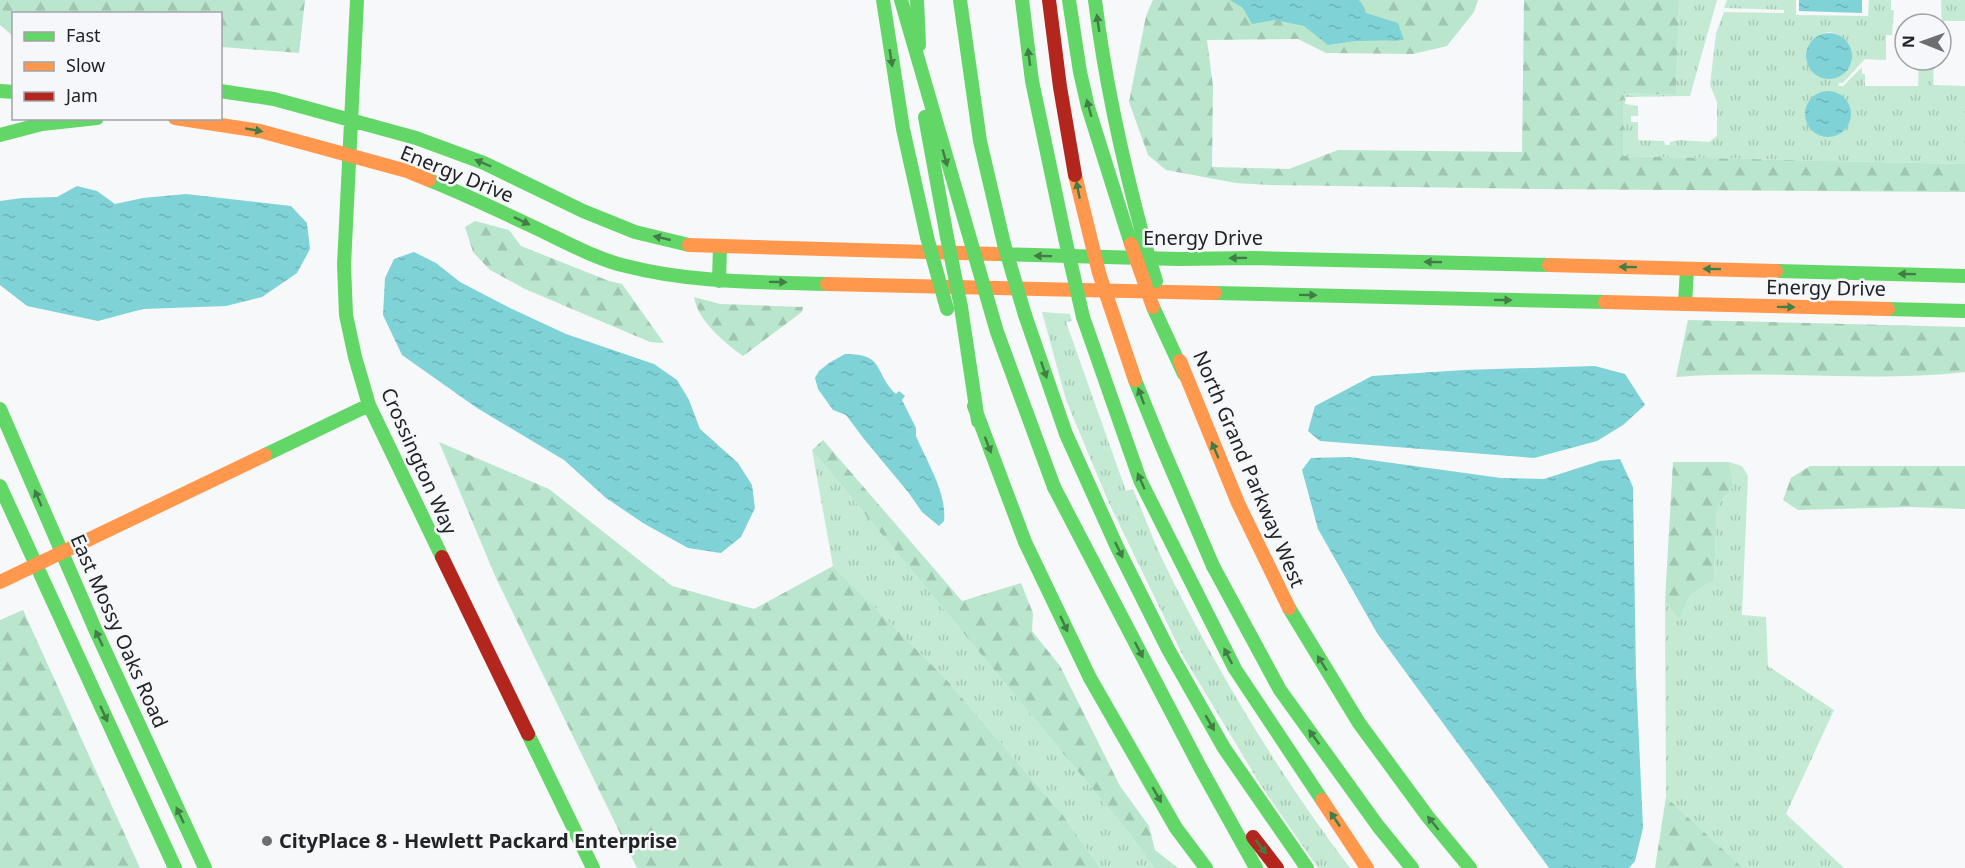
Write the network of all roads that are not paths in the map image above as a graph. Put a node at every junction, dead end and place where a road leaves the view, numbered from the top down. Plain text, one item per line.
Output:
1 (357, 0) edge
2 (883, 0) edge
3 (902, 0) edge
4 (917, 0) edge
5 (960, 0) edge
6 (1022, 0) edge
7 (1049, 0) edge
8 (1069, 0) edge
9 (1095, 0) edge
10 (222, 91) edge
11 (79, 120) edge
12 (188, 120) edge
13 (351, 121) junction
14 (0, 135) edge
15 (350, 156) junction
16 (1138, 244) junction
17 (720, 246) junction
18 (1687, 269) junction
19 (1965, 276) edge
20 (719, 281) junction
21 (1685, 304) junction
22 (954, 308) junction
23 (1965, 311) edge
24 (369, 405) junction
25 (0, 409) edge
26 (0, 486) edge
27 (61, 552) junction
28 (36, 565) junction
29 (0, 582) edge
30 (1200, 767) junction
31 (167, 786) junction
32 (143, 798) junction
33 (176, 868) edge
34 (205, 868) edge
35 (593, 868) edge
36 (1206, 868) edge
37 (1256, 868) edge
38 (1277, 868) edge
39 (1307, 868) edge
40 (1367, 868) edge
41 (1412, 868) edge
42 (1470, 868) edge

1 - 13 main road, Crossington Way
2 -> 22 main road, bridge
3 -> 30 main road, bridge
4 - 22 main road, bridge
5 -> 39 main road, bridge
40 -> 6 main road, bridge
41 -> 7 main road, bridge
16 -> 8 main road
16 -> 9 main road
10 - 13 main road, Energy Drive
11 - 14 main road
12 -> 15 main road, Energy Drive
13 - 15 main road, Crossington Way
17 -> 13 main road, Energy Drive
15 -> 20 main road, Energy Drive
15 - 24 main road, Crossington Way
42 -> 16 main road, North Grand Parkway West, bridge
18 -> 17 main road, Energy Drive
17 - 20 main road
19 -> 18 main road, Energy Drive
18 - 21 main road
20 -> 21 main road, Energy Drive
21 -> 23 main road, Energy Drive
22 -> 36 main road
24 - 27 main road
24 - 35 main road, Crossington Way
27 -> 25 main road, East Mossy Oaks Road
26 - 28 main road
27 - 28 main road
31 -> 27 main road, East Mossy Oaks Road
28 - 29 main road
28 -> 32 main road
30 - 37 main road
30 -> 38 main road
31 - 32 main road
34 -> 31 main road, East Mossy Oaks Road
32 - 33 main road

